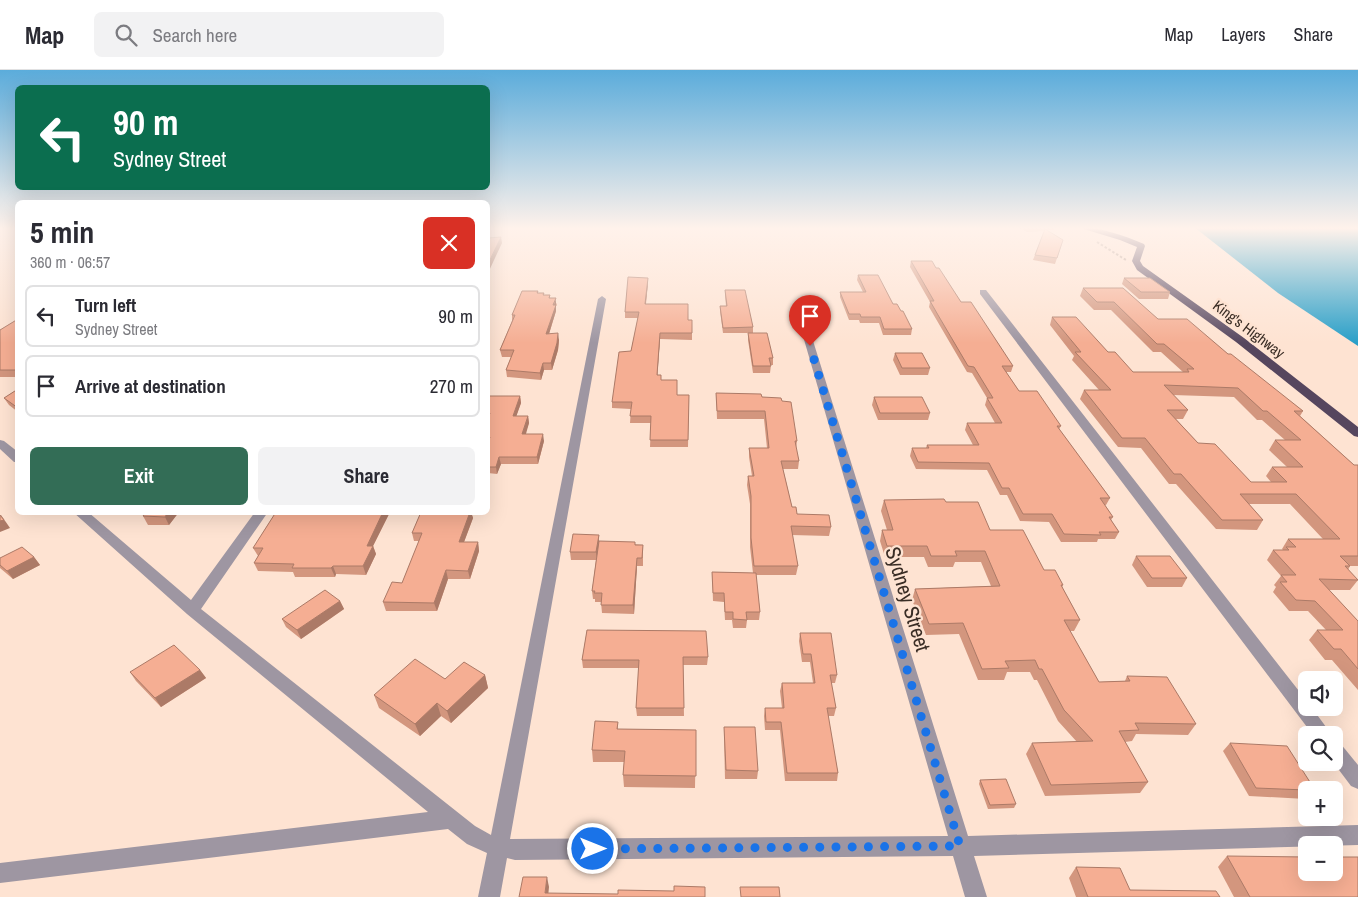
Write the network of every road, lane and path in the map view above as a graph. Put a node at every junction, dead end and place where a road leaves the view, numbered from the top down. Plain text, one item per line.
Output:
1 (1139, 266) edge
2 (983, 292) dead end
3 (602, 300) dead end
4 (800, 312) dead end
5 (1358, 433) edge
6 (0, 443) edge
7 (15, 456) edge
8 (82, 515) edge
9 (260, 515) edge
10 (192, 610) junction
11 (1316, 726) edge
12 (1343, 760) edge
13 (1358, 780) edge
14 (451, 819) junction
15 (1358, 835) edge
16 (499, 846) junction
17 (960, 846) junction
18 (0, 873) edge
19 (489, 897) edge
20 (976, 897) edge

1 - 5 highway, King's Highway
2 - 11 street
3 - 16 street
4 - 17 street, Sydney Street
6 - 7 street
8 - 10 street
9 - 10 street
10 - 14 street
12 - 13 street
14 - 16 street
14 - 18 street
15 - 17 street
16 - 17 street
16 - 19 street
17 - 20 street, Sydney Street

